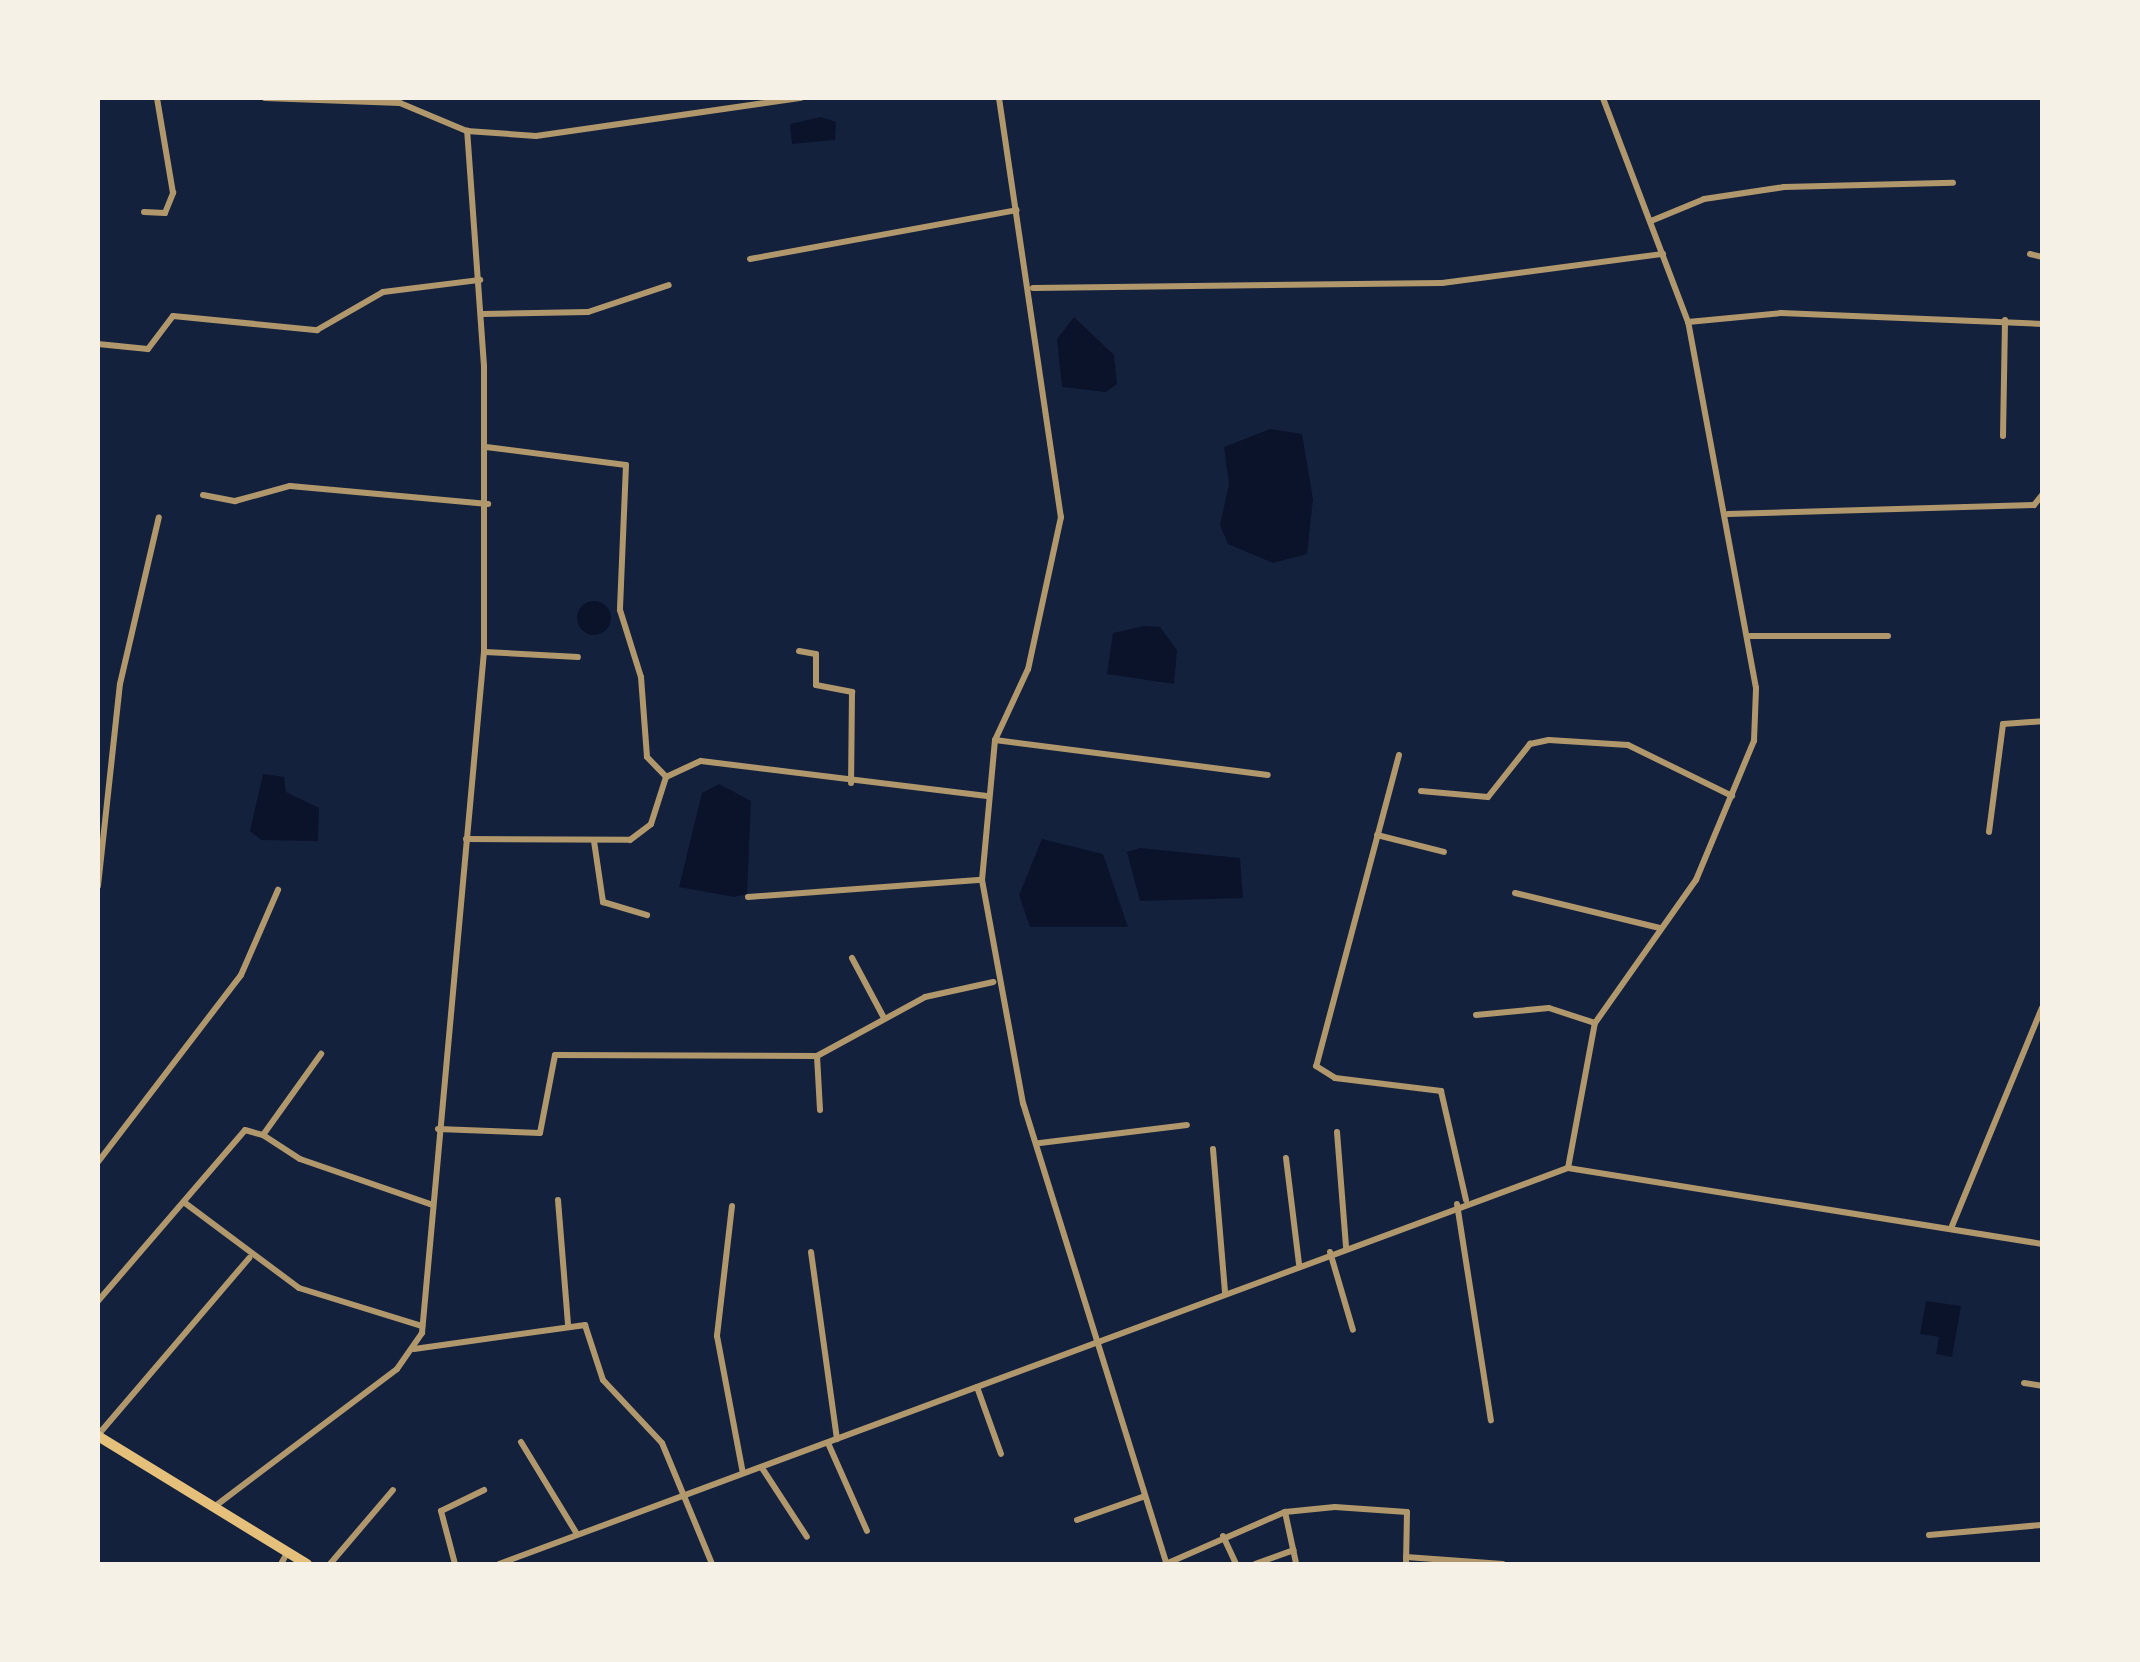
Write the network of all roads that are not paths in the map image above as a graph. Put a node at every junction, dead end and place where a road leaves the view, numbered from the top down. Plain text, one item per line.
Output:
1 (156, 98) edge
2 (264, 98) edge
3 (801, 98) edge
4 (999, 98) edge
5 (1603, 98) edge
6 (401, 100) edge
7 (467, 131) junction
8 (1953, 183) dead end
9 (1017, 210) junction
10 (144, 212) dead end
11 (1650, 221) junction
12 (1663, 254) junction
13 (2030, 254) dead end
14 (2042, 257) edge
15 (750, 259) dead end
16 (480, 280) junction
17 (669, 286) dead end
18 (1034, 288) junction
19 (482, 314) junction
20 (2005, 320) junction
21 (1688, 322) junction
22 (2042, 324) edge
23 (98, 344) edge
24 (2003, 436) dead end
25 (486, 447) junction
26 (202, 495) dead end
27 (2042, 495) edge
28 (488, 504) junction
29 (1728, 514) junction
30 (159, 517) dead end
31 (1750, 636) junction
32 (1888, 636) dead end
33 (799, 651) dead end
34 (484, 652) junction
35 (578, 658) dead end
36 (2042, 720) edge
37 (994, 740) junction
38 (1399, 755) dead end
39 (1268, 775) dead end
40 (666, 777) junction
41 (851, 783) junction
42 (1421, 791) dead end
43 (987, 796) junction
44 (1732, 796) junction
45 (1990, 832) dead end
46 (1378, 836) junction
47 (466, 839) junction
48 (594, 840) junction
49 (1444, 852) dead end
50 (982, 880) junction
51 (98, 886) edge
52 (278, 890) dead end
53 (1515, 894) dead end
54 (748, 897) dead end
55 (647, 915) dead end
56 (1660, 928) junction
57 (852, 958) dead end
58 (994, 982) junction
59 (2042, 1008) edge
60 (883, 1016) junction
61 (1476, 1016) dead end
62 (1595, 1023) junction
63 (320, 1054) dead end
64 (818, 1056) junction
65 (820, 1110) dead end
66 (1187, 1125) dead end
67 (438, 1129) junction
68 (1337, 1132) dead end
69 (264, 1136) junction
70 (1040, 1143) junction
71 (1214, 1149) dead end
72 (1286, 1158) dead end
73 (98, 1162) edge
74 (1568, 1168) junction
75 (558, 1200) dead end
76 (1466, 1200) junction
77 (184, 1203) junction
78 (1457, 1203) junction
79 (430, 1204) junction
80 (732, 1206) dead end
81 (1952, 1226) junction
82 (2042, 1244) edge
83 (1346, 1246) junction
84 (811, 1252) dead end
85 (1330, 1252) junction
86 (249, 1258) junction
87 (1298, 1264) junction
88 (1224, 1292) junction
89 (98, 1301) edge
90 (568, 1325) junction
91 (422, 1326) junction
92 (1353, 1330) dead end
93 (1093, 1342) junction
94 (414, 1348) junction
95 (2024, 1382) dead end
96 (2042, 1386) edge
97 (977, 1387) junction
98 (1491, 1420) dead end
99 (98, 1436) edge
100 (837, 1439) junction
101 (522, 1442) dead end
102 (828, 1443) junction
103 (1001, 1454) dead end
104 (762, 1468) junction
105 (743, 1473) junction
106 (393, 1490) dead end
107 (484, 1490) dead end
108 (684, 1494) junction
109 (1144, 1496) junction
110 (213, 1507) junction
111 (1285, 1512) junction
112 (1077, 1520) dead end
113 (2042, 1525) edge
114 (867, 1531) dead end
115 (577, 1534) junction
116 (1928, 1535) dead end
117 (1223, 1536) junction
118 (807, 1537) dead end
119 (1294, 1550) junction
120 (287, 1552) junction
121 (1406, 1561) edge
122 (1296, 1562) edge
123 (281, 1564) edge
124 (306, 1564) edge
125 (330, 1564) edge
126 (456, 1564) edge
127 (499, 1564) edge
128 (712, 1564) edge
129 (1167, 1564) edge
130 (1236, 1564) edge
131 (1255, 1564) edge
132 (1503, 1564) edge

1 - 10 street
2 - 6 street
3 - 7 street
4 - 9 street
5 - 11 street
6 - 7 street
7 - 16 street
8 - 11 street
9 - 15 street
9 - 18 street
11 - 12 street
12 - 18 street
12 - 21 street
13 - 14 street
16 - 19 street
16 - 23 street
17 - 19 street
18 - 37 street
19 - 25 street
20 - 21 street
20 - 22 street
20 - 24 street
21 - 29 street
25 - 28 street
25 - 40 street
26 - 28 street
27 - 29 street
28 - 34 street
29 - 31 street
30 - 51 street
31 - 32 street
31 - 44 street
33 - 41 street
34 - 35 street
34 - 47 street
36 - 45 street
37 - 39 street
37 - 43 street
38 - 46 street
40 - 41 street
40 - 48 street
41 - 43 street
42 - 44 street
43 - 50 street
44 - 56 street
46 - 49 street
46 - 76 street
47 - 48 street
47 - 67 street
48 - 55 street
50 - 54 street
50 - 58 street
52 - 73 street
53 - 56 street
56 - 62 street
57 - 60 street
58 - 60 street
58 - 70 street
59 - 81 street
60 - 64 street
61 - 62 street
62 - 74 street
63 - 69 street
64 - 65 street
64 - 67 street
66 - 70 street
67 - 79 street
68 - 83 street
69 - 77 street
69 - 79 street
70 - 93 street
71 - 88 street
72 - 87 street
74 - 76 street
74 - 81 street
75 - 90 street
76 - 78 street
77 - 86 street
77 - 89 street
78 - 83 street
78 - 98 street
79 - 91 street
80 - 105 street
81 - 82 street
83 - 85 street
84 - 100 street
85 - 87 street
85 - 92 street
86 - 91 street
86 - 99 street
87 - 88 street
88 - 93 street
90 - 94 street
90 - 108 street
91 - 94 street
93 - 97 street
93 - 109 street
94 - 110 street
95 - 96 street
97 - 100 street
97 - 103 street
99 - 110 main road
100 - 102 street
101 - 115 street
102 - 104 street
102 - 114 street
104 - 105 street
104 - 118 street
105 - 108 street
106 - 125 street
107 - 126 street
108 - 115 street
108 - 128 street
109 - 112 street
109 - 129 street
110 - 120 main road
111 - 117 street
111 - 119 street
111 - 121 street
113 - 116 street
115 - 127 street
117 - 129 street
117 - 130 street
119 - 122 street
119 - 131 street
120 - 123 street
120 - 124 main road
121 - 132 street

